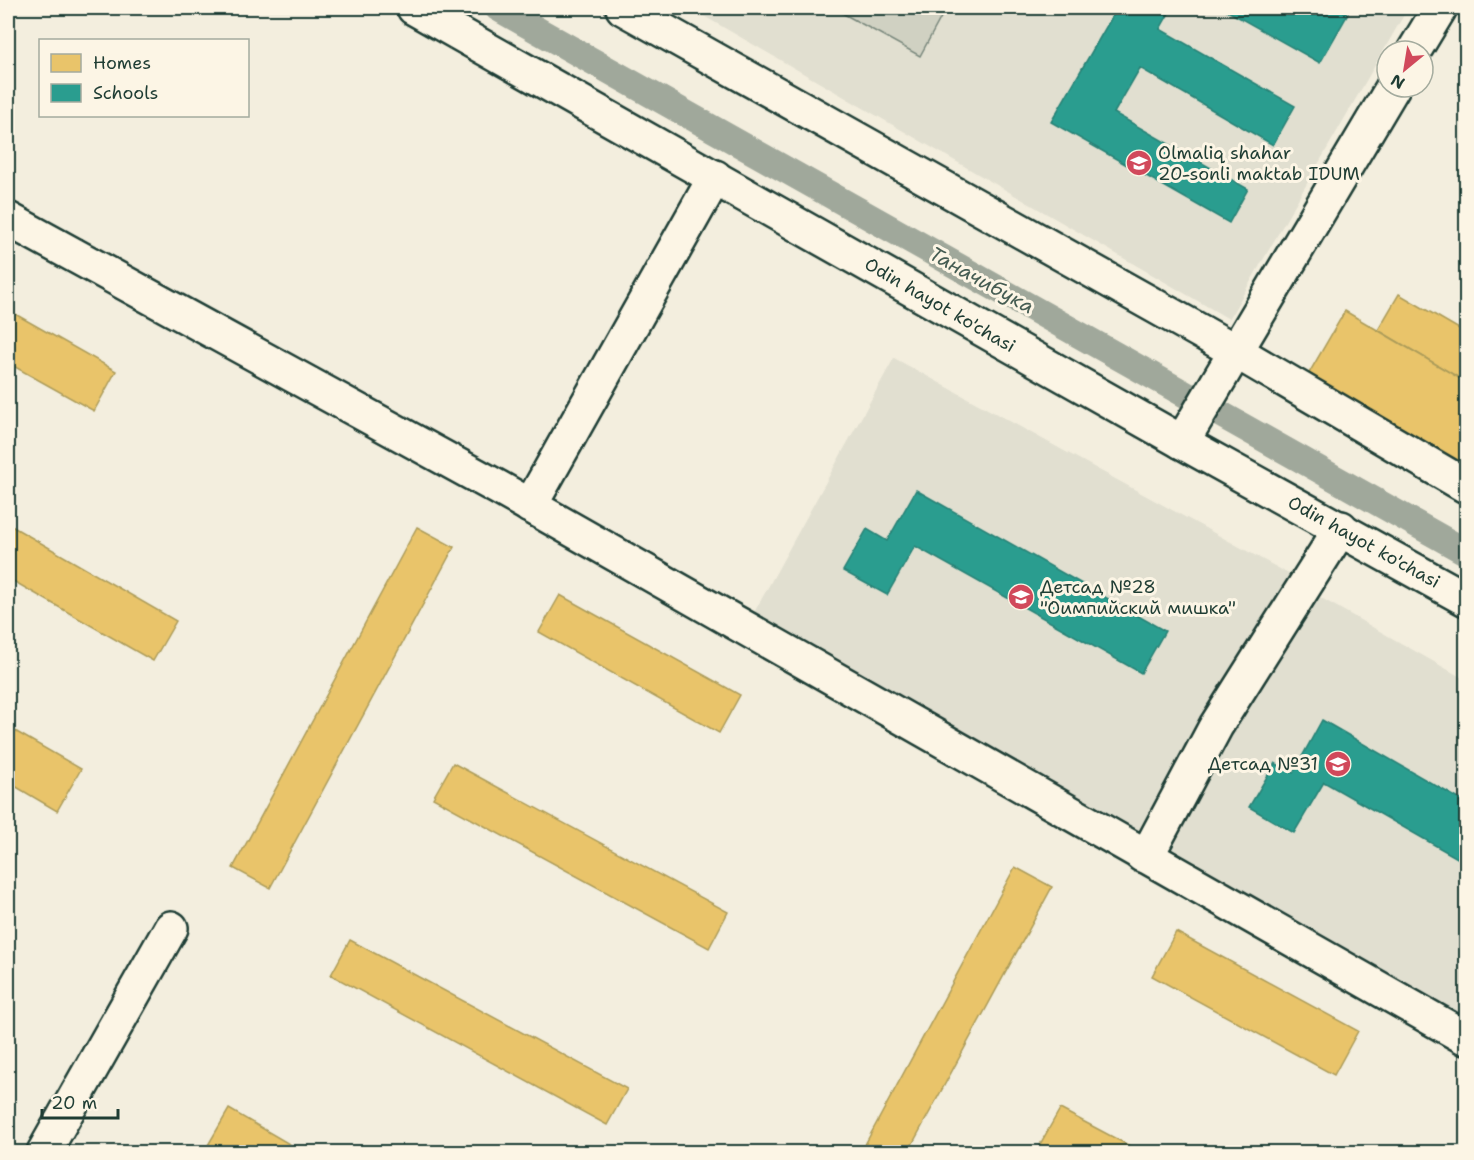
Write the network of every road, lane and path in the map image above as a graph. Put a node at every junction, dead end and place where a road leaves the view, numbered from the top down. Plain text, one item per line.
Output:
1 (414, 8) edge
2 (623, 8) edge
3 (1440, 8) edge
4 (1421, 39) edge
5 (1386, 99) edge
6 (715, 177) junction
7 (8, 219) edge
8 (1236, 352) junction
9 (1186, 436) junction
10 (1467, 486) edge
11 (530, 506) junction
12 (1341, 528) junction
13 (1467, 599) edge
14 (1142, 855) junction
15 (171, 928) dead end
16 (1467, 1038) edge
17 (44, 1152) edge

1 - 6 street, Odin hayot ko'chasi
2 - 8 street
3 - 4 street
5 - 8 street
6 - 9 street, Odin hayot ko'chasi
6 - 11 street
7 - 11 street
8 - 9 street
8 - 10 street
9 - 12 street, Odin hayot ko'chasi
11 - 14 street
12 - 13 street, Odin hayot ko'chasi
12 - 14 street
14 - 16 street
15 - 17 street

